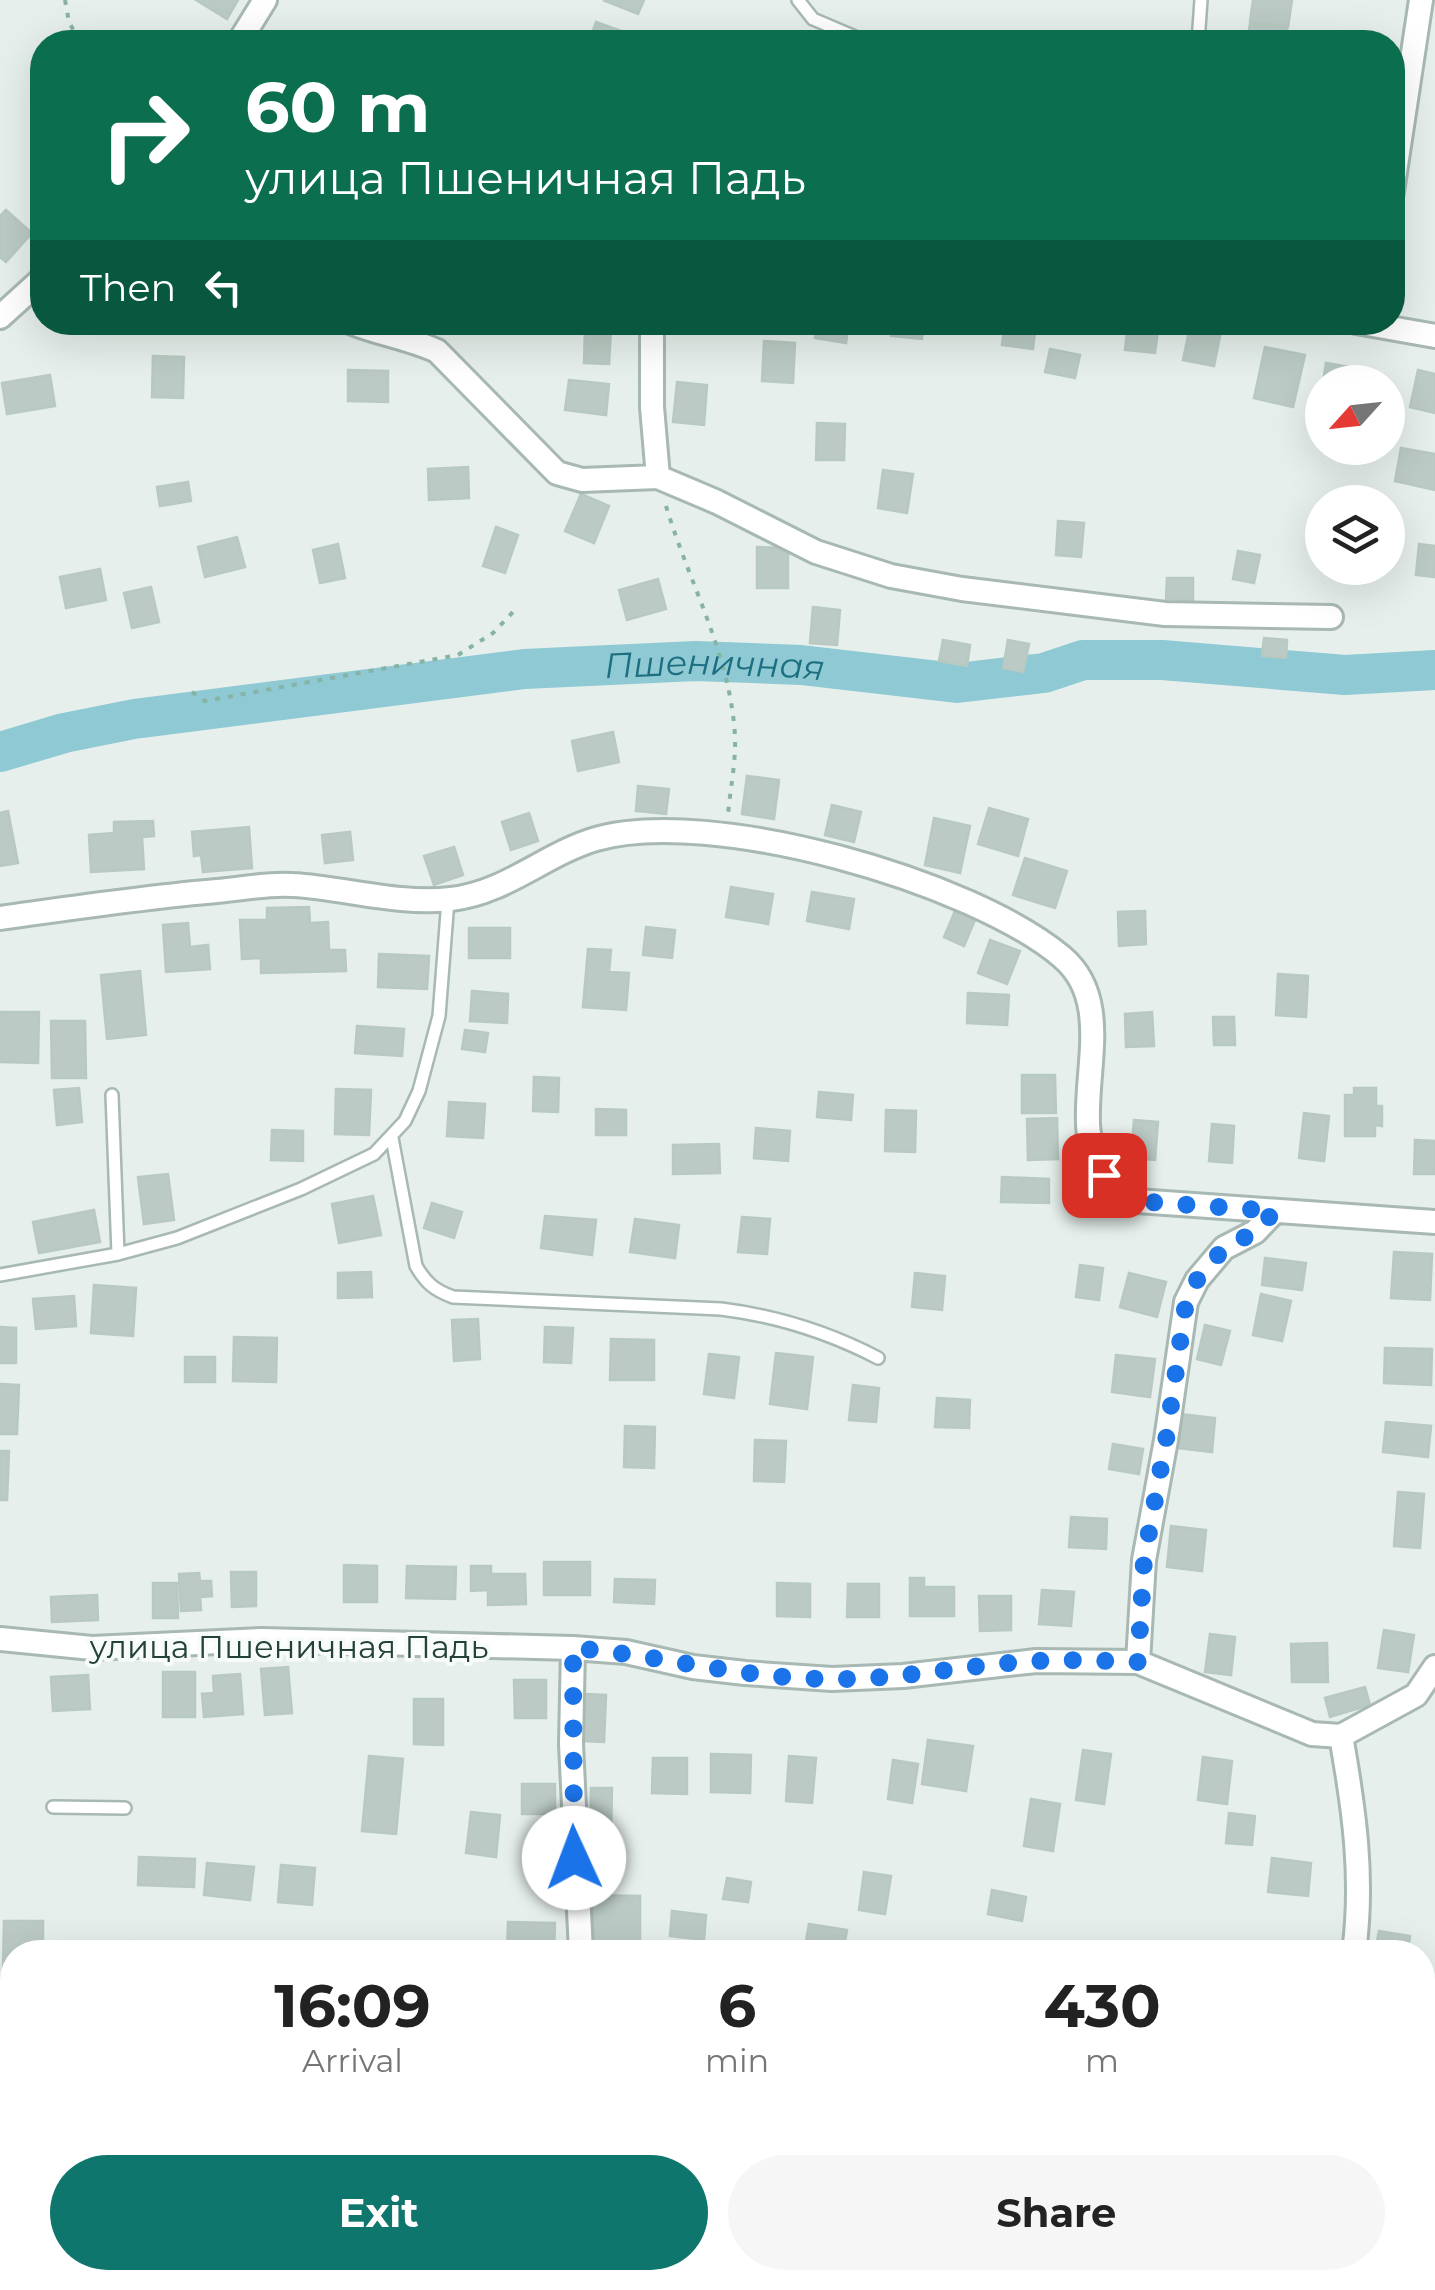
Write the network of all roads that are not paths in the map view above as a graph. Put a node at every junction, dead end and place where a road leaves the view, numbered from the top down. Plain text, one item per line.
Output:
1 (266, 0) edge
2 (798, 0) edge
3 (1201, 0) edge
4 (1421, 0) edge
5 (247, 30) edge
6 (839, 30) edge
7 (1199, 30) edge
8 (1405, 106) edge
9 (30, 290) edge
10 (0, 317) edge
11 (1405, 331) edge
12 (382, 335) edge
13 (652, 335) edge
14 (1435, 336) edge
15 (658, 478) junction
16 (1331, 617) dead end
17 (448, 900) junction
18 (0, 918) edge
19 (112, 1095) dead end
20 (392, 1138) junction
21 (1275, 1211) junction
22 (1435, 1222) edge
23 (118, 1254) junction
24 (0, 1275) edge
25 (878, 1358) dead end
26 (0, 1639) edge
27 (573, 1648) junction
28 (1138, 1662) junction
29 (1435, 1667) edge
30 (1426, 1696) edge
31 (1340, 1736) junction
32 (53, 1806) dead end
33 (125, 1808) dead end
34 (580, 1940) edge
35 (1356, 1940) edge

1 - 5 street
2 - 6 lane
3 - 7 lane
4 - 8 street
9 - 10 street
11 - 14 street
12 - 15 street
13 - 15 street
15 - 16 street
17 - 18 street
17 - 20 lane
17 - 21 street
19 - 23 lane
20 - 23 lane
20 - 25 lane
21 - 22 street
21 - 28 street
23 - 24 lane
26 - 27 street, улица Пшеничная Падь
27 - 28 street, улица Пшеничная Падь
27 - 34 street
28 - 31 street, улица Пшеничная Падь
29 - 30 street
30 - 31 street
31 - 35 street
32 - 33 lane

